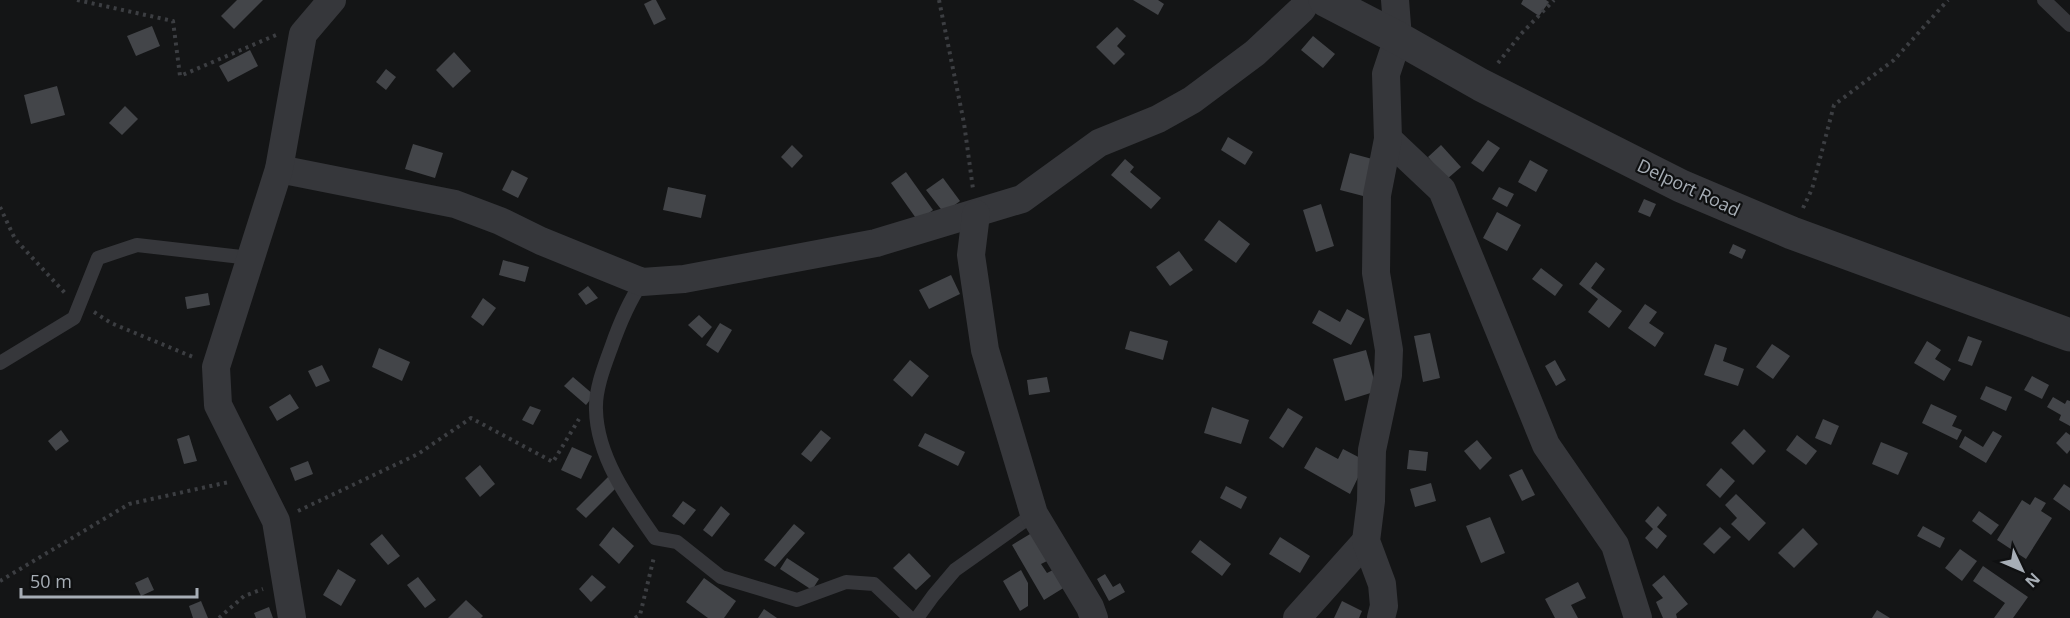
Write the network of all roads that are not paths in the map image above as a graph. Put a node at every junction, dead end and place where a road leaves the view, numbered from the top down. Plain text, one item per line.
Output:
1 (332, 0) edge
2 (1307, 0) edge
3 (1325, 0) edge
4 (1395, 0) edge
5 (2044, 0) edge
6 (2070, 25) edge
7 (1398, 38) junction
8 (1388, 139) junction
9 (279, 169) junction
10 (976, 214) junction
11 (250, 258) junction
12 (642, 282) junction
13 (2070, 334) edge
14 (0, 363) edge
15 (1034, 514) junction
16 (1366, 541) junction
17 (292, 618) edge
18 (910, 618) edge
19 (917, 618) edge
20 (1094, 618) edge
21 (1297, 618) edge
22 (1381, 618) edge
23 (1638, 618) edge

1 - 9 street
2 - 10 street
3 - 7 street, Delport Road
4 - 7 street
5 - 6 lane
7 - 8 street
7 - 13 street, Delport Road
8 - 16 street
8 - 23 street
9 - 11 street
9 - 12 street
10 - 12 street
10 - 15 street
11 - 14 lane
11 - 17 street
12 - 18 lane
15 - 19 lane
15 - 20 street
16 - 21 street
16 - 22 street

